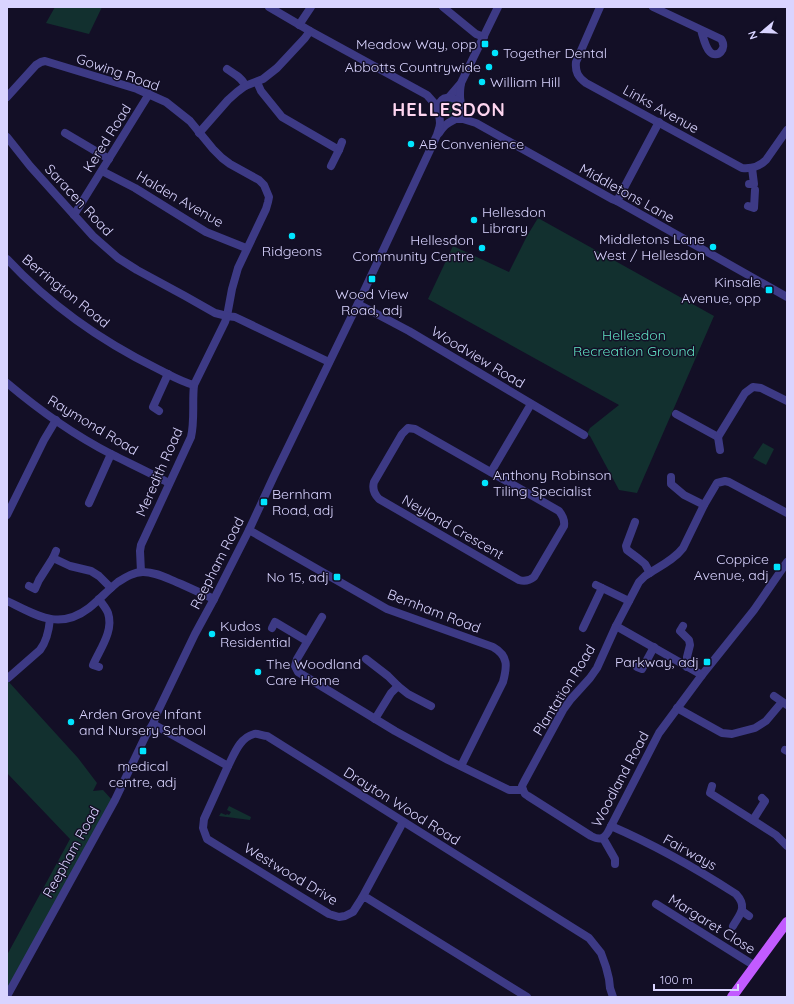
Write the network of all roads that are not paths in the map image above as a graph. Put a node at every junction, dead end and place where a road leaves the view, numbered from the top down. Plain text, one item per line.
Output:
1 (268, 7) edge
2 (311, 7) edge
3 (443, 7) edge
4 (498, 7) edge
5 (600, 7) edge
6 (653, 7) edge
7 (299, 25) junction
8 (701, 30) dead end
9 (310, 31) junction
10 (484, 37) junction
11 (227, 70) dead end
12 (257, 82) junction
13 (461, 83) junction
14 (245, 86) junction
15 (149, 94) junction
16 (427, 96) junction
17 (7, 97) edge
18 (447, 98) junction
19 (461, 106) junction
20 (439, 112) junction
21 (454, 120) junction
22 (659, 122) junction
23 (476, 123) junction
24 (787, 130) edge
25 (65, 133) dead end
26 (199, 133) junction
27 (436, 135) junction
28 (7, 137) edge
29 (109, 159) junction
30 (331, 166) dead end
31 (752, 168) junction
32 (102, 171) junction
33 (617, 201) junction
34 (754, 208) dead end
35 (74, 215) junction
36 (246, 248) junction
37 (7, 258) edge
38 (787, 297) edge
39 (358, 304) junction
40 (227, 316) junction
41 (330, 362) junction
42 (168, 374) junction
43 (7, 383) edge
44 (194, 385) junction
45 (787, 401) edge
46 (531, 404) junction
47 (154, 411) dead end
48 (676, 414) dead end
49 (56, 420) junction
50 (584, 435) dead end
51 (718, 437) junction
52 (720, 450) dead end
53 (111, 454) junction
54 (491, 472) junction
55 (170, 483) junction
56 (669, 483) dead end
57 (89, 503) dead end
58 (704, 506) junction
59 (787, 513) edge
60 (7, 515) edge
61 (635, 522) dead end
62 (249, 530) junction
63 (787, 562) edge
64 (141, 572) junction
65 (650, 573) junction
66 (111, 588) junction
67 (32, 590) dead end
68 (214, 599) junction
69 (99, 600) junction
70 (7, 601) edge
71 (629, 601) junction
72 (322, 617) dead end
73 (50, 619) junction
74 (616, 626) junction
75 (683, 626) dead end
76 (272, 628) dead end
77 (583, 628) dead end
78 (307, 641) junction
79 (654, 647) junction
80 (366, 659) dead end
81 (688, 667) junction
82 (94, 668) dead end
83 (642, 670) dead end
84 (11, 673) dead end
85 (702, 675) junction
86 (398, 686) junction
87 (774, 696) dead end
88 (784, 703) edge
89 (432, 706) dead end
90 (676, 708) junction
91 (375, 719) junction
92 (153, 724) junction
93 (228, 766) junction
94 (461, 766) junction
95 (523, 790) junction
96 (710, 793) dead end
97 (765, 801) dead end
98 (752, 820) junction
99 (403, 822) junction
100 (612, 826) junction
101 (603, 838) junction
102 (787, 846) edge
103 (615, 864) dead end
104 (362, 898) junction
105 (656, 904) dead end
106 (787, 922) edge
107 (733, 926) dead end
108 (755, 966) junction
109 (7, 996) edge
110 (526, 997) edge
111 (613, 997) edge
112 (732, 997) edge

1 - 7 street
2 - 7 street
3 - 10 street
4 - 10 street, Reepham Road
5 - 22 street, Links Avenue
6 - 8 street
7 - 9 street
9 - 12 street
9 - 16 street
10 - 13 street, Reepham Road
11 - 14 street
12 - 14 street
12 - 30 street
13 - 18 street, Reepham Road
13 - 19 street, Reepham Road
14 - 26 street
15 - 17 street, Gowing Road
15 - 26 street, Gowing Road
15 - 29 street, Kered Road
16 - 18 street
16 - 20 street
18 - 19 street
18 - 20 street, Reepham Road
19 - 21 street, Reepham Road
19 - 23 street, Middletons Lane
20 - 21 street
20 - 27 street, Reepham Road
21 - 23 street, Middletons Lane
21 - 27 street, Reepham Road
22 - 31 street, Links Avenue
22 - 33 street
23 - 33 street, Middletons Lane
24 - 31 street
25 - 29 street
26 - 36 street, Gowing Road
27 - 39 street, Reepham Road
28 - 35 street, Saracen Road
29 - 32 street, Kered Road
31 - 34 street
32 - 35 street, Kered Road
32 - 36 street, Halden Avenue
33 - 38 street, Middletons Lane
35 - 40 street, Saracen Road
36 - 40 street, Gowing Road
37 - 42 street, Berrington Road
39 - 41 street, Reepham Road
39 - 46 street, Woodview Road
40 - 41 street
40 - 44 street, Meredith Road
41 - 62 street, Reepham Road
42 - 44 street, Berrington Road
42 - 47 street
43 - 49 street, Raymond Road
44 - 55 street, Meredith Road
45 - 51 street
46 - 50 street, Woodview Road
46 - 54 street
48 - 51 street
49 - 53 street, Raymond Road
49 - 60 street
51 - 52 street
53 - 55 street, Raymond Road
53 - 57 street
54 - 54 street, Neylond Crescent
55 - 64 street, Meredith Road
56 - 58 street
58 - 59 street, Plantation Road
58 - 65 street, Plantation Road
61 - 65 street
62 - 68 street, Reepham Road
62 - 94 street, Bernham Road
63 - 85 street, Woodland Road
64 - 66 street
64 - 68 street
65 - 71 street, Plantation Road
66 - 67 street
66 - 69 street
68 - 92 street, Reepham Road
69 - 73 street
69 - 82 street
70 - 73 street
71 - 74 street, Plantation Road
71 - 77 street
72 - 78 street
73 - 84 street
74 - 79 street
74 - 95 street, Plantation Road
75 - 81 street
76 - 78 street
78 - 91 street
79 - 81 street
79 - 83 street
80 - 86 street
81 - 85 street
85 - 90 street, Woodland Road
86 - 89 street
86 - 91 street
87 - 88 street
88 - 90 street
90 - 100 street, Woodland Road
91 - 94 street
92 - 93 street
92 - 109 street, Reepham Road
93 - 99 street, Drayton Wood Road
93 - 104 street, Westwood Drive
94 - 95 street
95 - 101 street, Woodland Road
96 - 98 street
97 - 98 street
98 - 102 street
99 - 104 street, Westwood Drive
99 - 111 street, Drayton Wood Road
100 - 101 street, Woodland Road
100 - 107 street, Fairways
101 - 103 street
104 - 110 street
105 - 108 street, Margaret Close
106 - 108 main road
108 - 112 main road

